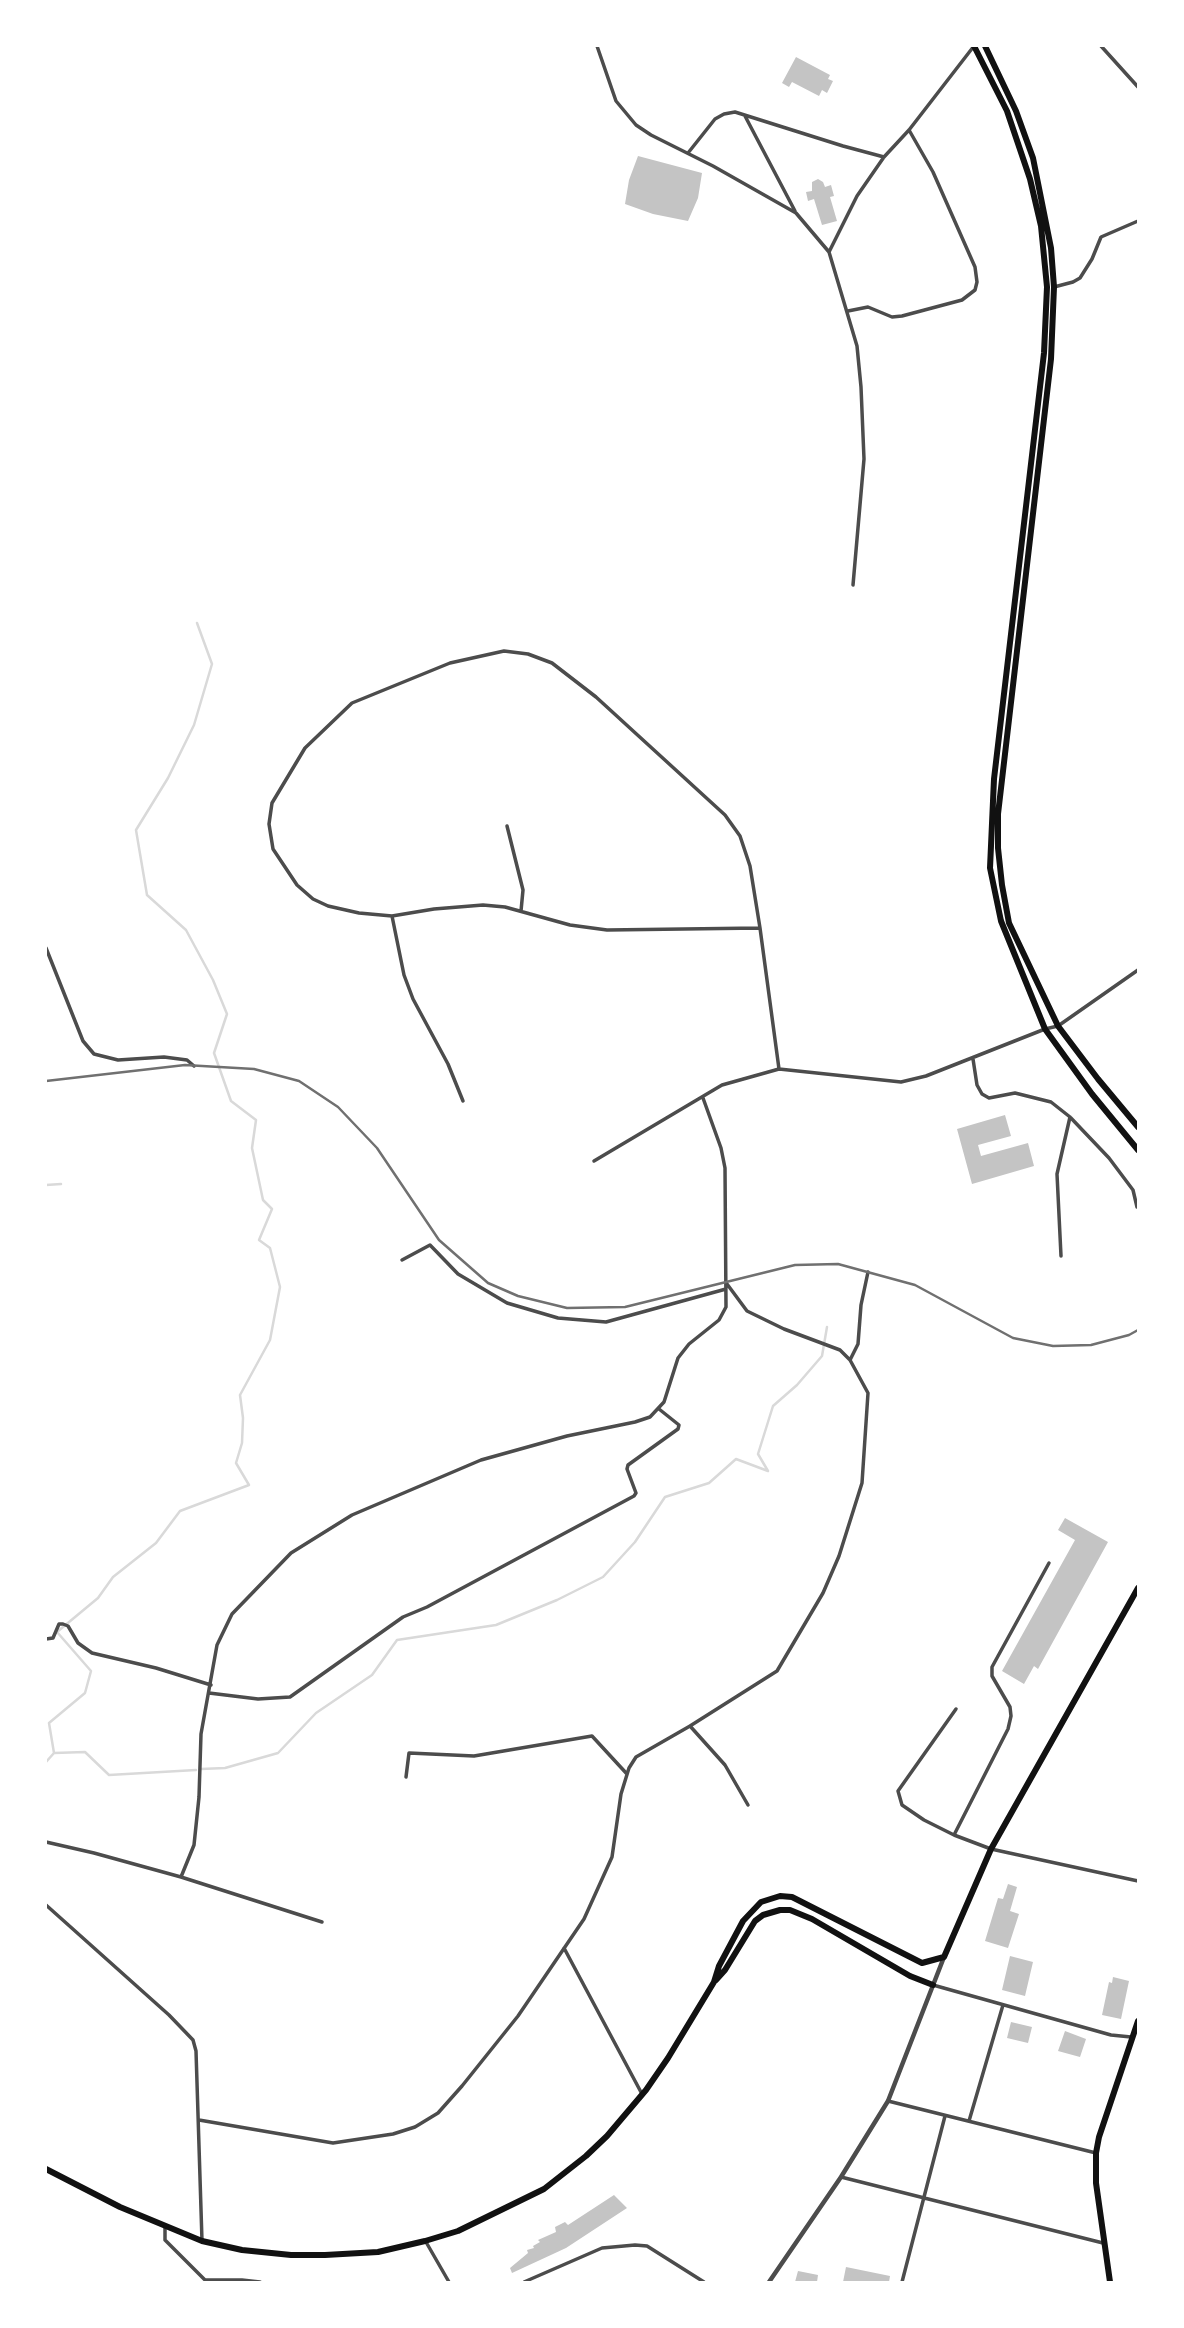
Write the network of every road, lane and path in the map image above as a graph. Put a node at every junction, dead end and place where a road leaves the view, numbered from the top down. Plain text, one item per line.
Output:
1 (597, 46) edge
2 (974, 46) edge
3 (985, 46) edge
4 (1101, 46) edge
5 (1139, 87) edge
6 (744, 114) junction
7 (909, 130) junction
8 (688, 153) junction
9 (884, 157) junction
10 (796, 213) junction
11 (1139, 220) edge
12 (829, 252) junction
13 (1054, 287) junction
14 (848, 312) junction
15 (853, 585) dead end
16 (507, 825) dead end
17 (520, 911) junction
18 (392, 916) junction
19 (760, 928) junction
20 (46, 948) edge
21 (1139, 971) edge
22 (1058, 1026) junction
23 (1045, 1029) junction
24 (973, 1059) junction
25 (194, 1066) dead end
26 (779, 1069) junction
27 (703, 1098) junction
28 (463, 1101) dead end
29 (1070, 1117) junction
30 (1139, 1127) edge
31 (1139, 1150) edge
32 (594, 1161) dead end
33 (1137, 1207) edge
34 (1061, 1256) dead end
35 (402, 1260) dead end
36 (868, 1272) dead end
37 (726, 1282) junction
38 (726, 1289) junction
39 (850, 1360) junction
40 (659, 1409) junction
41 (1049, 1563) dead end
42 (1139, 1588) edge
43 (46, 1639) edge
44 (211, 1685) junction
45 (209, 1693) junction
46 (956, 1709) dead end
47 (690, 1726) junction
48 (627, 1774) junction
49 (406, 1777) dead end
50 (748, 1805) dead end
51 (954, 1835) junction
52 (46, 1842) edge
53 (991, 1849) junction
54 (181, 1877) junction
55 (1139, 1881) edge
56 (46, 1905) edge
57 (322, 1922) dead end
58 (564, 1948) junction
59 (944, 1957) junction
60 (714, 1982) junction
61 (933, 1985) junction
62 (1003, 2005) junction
63 (1139, 2021) edge
64 (1133, 2037) junction
65 (642, 2094) junction
66 (888, 2101) junction
67 (945, 2116) junction
68 (199, 2120) junction
69 (969, 2122) junction
70 (1096, 2153) junction
71 (46, 2169) edge
72 (841, 2177) junction
73 (923, 2199) junction
74 (165, 2228) junction
75 (202, 2241) junction
76 (425, 2241) junction
77 (1103, 2243) junction
78 (260, 2283) edge
79 (449, 2283) edge
80 (524, 2283) edge
81 (704, 2283) edge
82 (769, 2283) edge
83 (902, 2283) edge
84 (1110, 2283) edge

1 - 8 street
2 - 7 street
2 - 23 highway
3 - 13 highway
4 - 5 street
6 - 8 street
6 - 9 street
6 - 10 street
7 - 9 street
7 - 14 street
8 - 10 street
9 - 12 street
10 - 12 street
11 - 13 street
12 - 14 street
13 - 22 highway
14 - 15 street
16 - 17 street
17 - 18 street
17 - 19 street
18 - 19 street
18 - 28 street
19 - 26 street
20 - 25 street
21 - 22 street
22 - 23 street
22 - 30 highway
23 - 24 street
23 - 31 highway
24 - 26 street
24 - 29 street
26 - 27 street
27 - 32 street
27 - 37 street
29 - 33 street
29 - 34 street
35 - 38 street
36 - 39 street
37 - 38 street
37 - 39 street
38 - 40 street
39 - 47 street
40 - 44 street
40 - 45 street
41 - 51 street
42 - 53 highway
43 - 44 street
44 - 45 street
45 - 54 street
46 - 51 street
47 - 48 street
47 - 50 street
48 - 49 street
48 - 58 street
51 - 53 street
52 - 54 street
53 - 55 street
53 - 59 highway
54 - 57 street
56 - 68 street
58 - 65 street
58 - 68 street
59 - 60 highway
59 - 61 street
60 - 61 highway
60 - 65 highway
61 - 62 street
61 - 66 street
62 - 64 street
62 - 69 street
63 - 64 highway
64 - 70 highway
65 - 76 highway
66 - 67 street
66 - 72 street
67 - 69 street
67 - 73 street
68 - 75 street
69 - 70 street
70 - 77 highway
71 - 74 highway
72 - 73 street
72 - 82 street
73 - 77 street
73 - 83 street
74 - 75 highway
74 - 78 street
75 - 76 highway
76 - 79 street
77 - 84 highway
80 - 81 street

